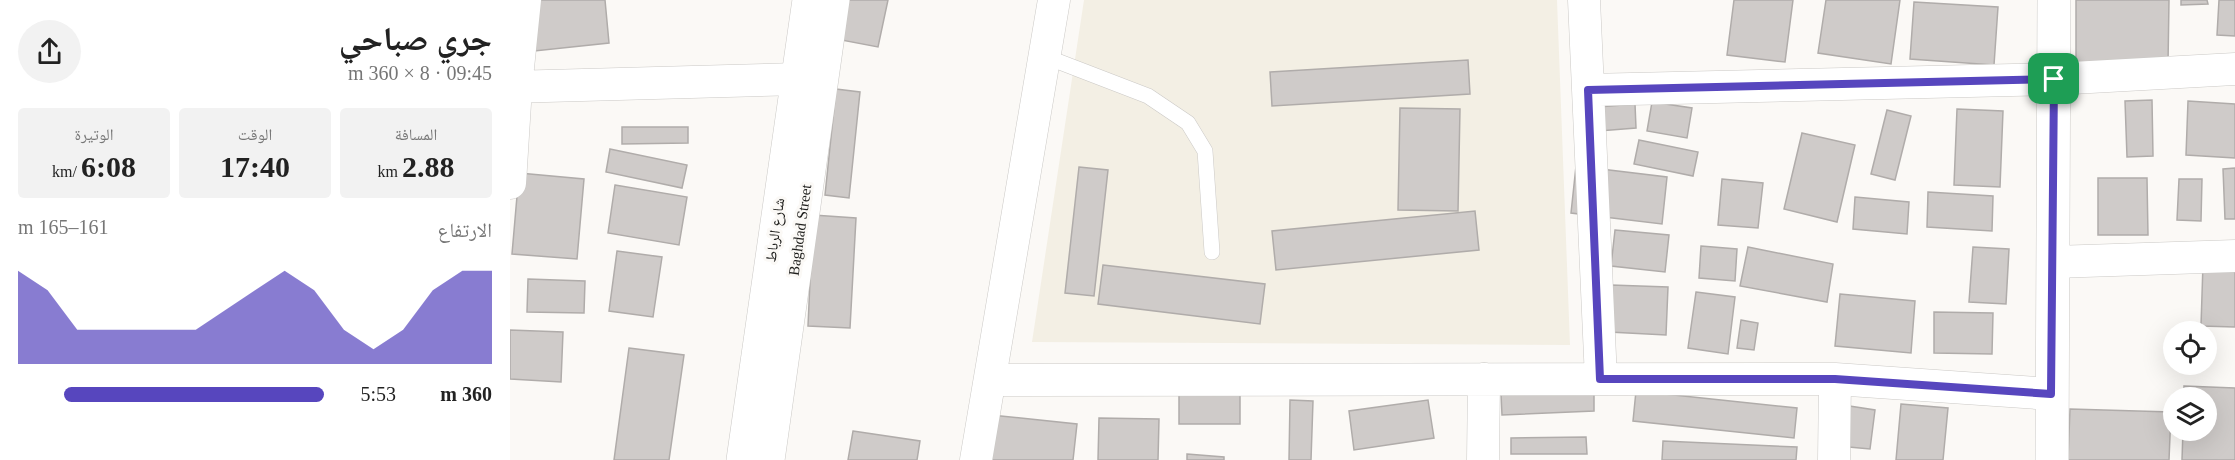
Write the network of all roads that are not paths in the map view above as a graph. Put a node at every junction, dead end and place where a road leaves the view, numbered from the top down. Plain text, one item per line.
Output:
1 (525, 0) edge
2 (809, 0) edge
3 (833, 0) edge
4 (1054, 0) edge
5 (1584, 0) edge
6 (2054, 0) edge
7 (1044, 56) junction
8 (2235, 69) edge
9 (796, 79) junction
10 (2054, 79) junction
11 (513, 87) edge
12 (1588, 90) junction
13 (510, 183) edge
14 (1212, 252) dead end
15 (2235, 256) edge
16 (2054, 262) junction
17 (1484, 379) junction
18 (1600, 379) junction
19 (1835, 379) junction
20 (990, 380) junction
21 (2051, 394) junction
22 (743, 460) edge
23 (768, 460) edge
24 (976, 460) edge
25 (1483, 460) edge
26 (1834, 460) edge
27 (2052, 460) edge

1 - 11 street
2 - 9 street, شارع الرباط
3 - 23 street, Baghdad Street
4 - 7 street
5 - 12 street
6 - 10 street
7 - 14 lane
7 - 20 street
8 - 10 street
9 - 11 street
9 - 22 street, شارع الرباط
10 - 12 street
10 - 16 street
11 - 13 street
12 - 18 street
15 - 16 street
16 - 21 street
17 - 18 street
17 - 20 street
17 - 25 street
18 - 19 street
19 - 21 street
19 - 26 street
20 - 24 street
21 - 27 street

